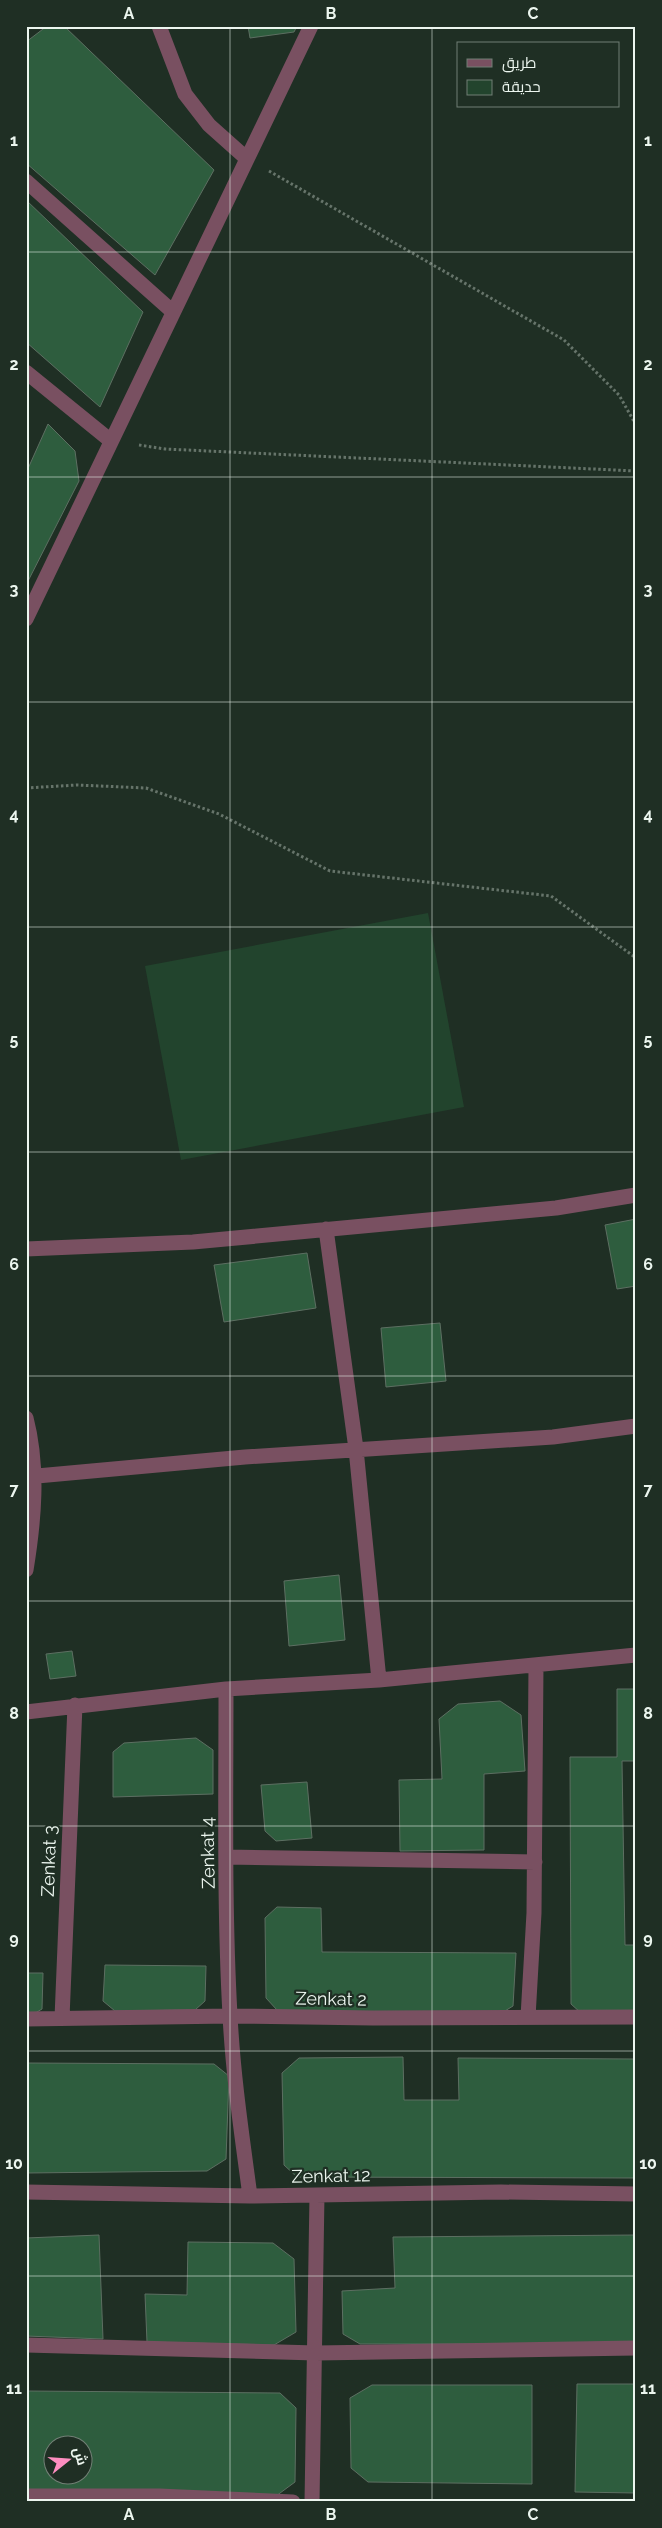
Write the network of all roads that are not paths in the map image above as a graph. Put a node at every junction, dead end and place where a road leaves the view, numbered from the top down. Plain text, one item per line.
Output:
1 (159, 26) edge
2 (311, 26) edge
3 (246, 158) junction
4 (26, 181) edge
5 (173, 312) junction
6 (26, 372) edge
7 (111, 441) junction
8 (26, 619) edge
9 (636, 1195) edge
10 (326, 1229) junction
11 (26, 1249) edge
12 (26, 1418) edge
13 (636, 1426) edge
14 (356, 1449) junction
15 (30, 1477) edge
16 (26, 1570) edge
17 (636, 1655) edge
18 (536, 1665) junction
19 (380, 1680) junction
20 (226, 1689) junction
21 (75, 1705) junction
22 (26, 1712) edge
23 (226, 1857) junction
24 (535, 1862) junction
25 (230, 2016) junction
26 (636, 2017) edge
27 (62, 2018) junction
28 (528, 2018) junction
29 (26, 2019) edge
30 (26, 2192) edge
31 (636, 2194) edge
32 (317, 2195) junction
33 (250, 2196) junction
34 (26, 2345) edge
35 (636, 2348) edge
36 (316, 2353) junction
37 (26, 2496) edge
38 (293, 2502) edge
39 (312, 2502) edge

1 - 3 street
2 - 3 street
3 - 5 street
4 - 5 street
5 - 7 street
6 - 7 street
7 - 8 street
9 - 10 street
10 - 11 street
10 - 14 street
12 - 15 street
13 - 14 street
14 - 15 street
14 - 19 street
15 - 16 street
17 - 18 street
18 - 19 street
18 - 24 street
19 - 20 street
20 - 21 street
20 - 23 street, Zenkat 4
21 - 22 street
21 - 27 street, Zenkat 3
23 - 24 street
23 - 25 street, Zenkat 4
24 - 28 street
25 - 27 street, Zenkat 2
25 - 28 street, Zenkat 2
25 - 33 street, Zenkat 4
26 - 28 street, Zenkat 2
27 - 29 street, Zenkat 2
30 - 33 street, Zenkat 12
31 - 32 street, Zenkat 12
32 - 33 street, Zenkat 12
32 - 36 street
34 - 36 street
35 - 36 street
36 - 39 street
37 - 38 street

